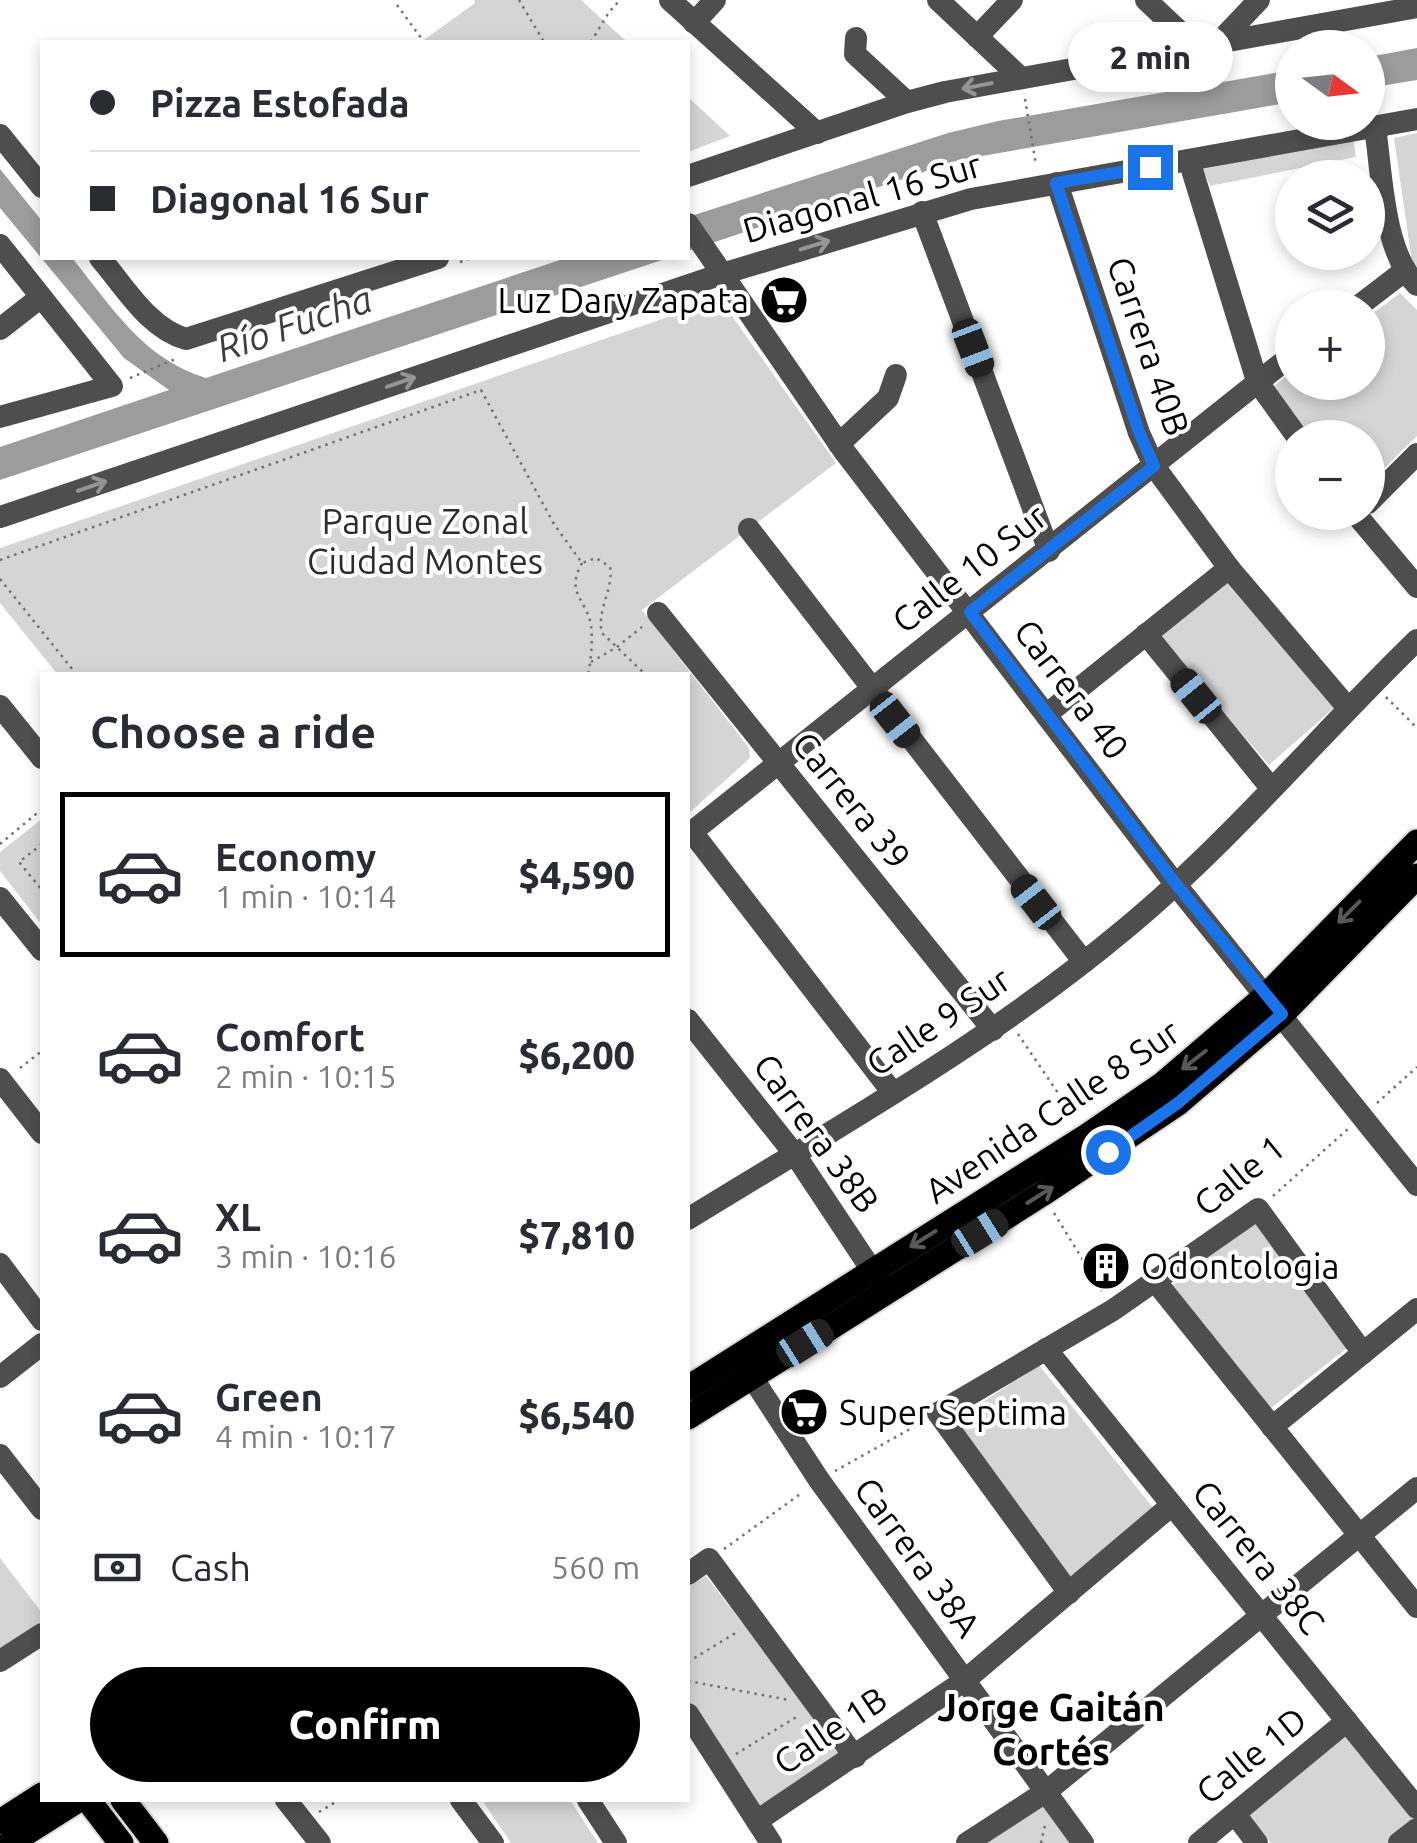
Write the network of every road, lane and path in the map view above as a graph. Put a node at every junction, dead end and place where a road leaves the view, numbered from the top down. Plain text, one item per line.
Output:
1 (519, 0) edge
2 (620, 0) edge
3 (670, 0) edge
4 (715, 0) edge
5 (938, 0) edge
6 (1012, 0) edge
7 (1146, 0) edge
8 (1259, 0) edge
9 (397, 5) dead end
10 (1417, 7) edge
11 (694, 23) junction
12 (977, 37) junction
13 (856, 38) dead end
14 (423, 40) edge
15 (543, 40) edge
16 (592, 40) edge
17 (1220, 40) junction
18 (1195, 46) junction
19 (1022, 78) junction
20 (907, 102) junction
21 (1026, 107) dead end
22 (1417, 119) edge
23 (1385, 125) edge
24 (817, 133) junction
25 (0, 135) edge
26 (1302, 140) edge
27 (1377, 140) edge
28 (1189, 160) junction
29 (1036, 161) dead end
30 (690, 175) edge
31 (1056, 183) junction
32 (40, 185) edge
33 (922, 212) junction
34 (690, 227) edge
35 (0, 245) edge
36 (102, 260) edge
37 (432, 260) edge
38 (717, 267) junction
39 (1410, 278) edge
40 (1385, 292) edge
41 (41, 297) junction
42 (0, 329) edge
43 (189, 345) junction
44 (1275, 368) edge
45 (896, 374) dead end
46 (1257, 382) junction
47 (112, 386) junction
48 (0, 418) edge
49 (1285, 420) edge
50 (839, 444) junction
51 (1417, 454) edge
52 (1154, 466) junction
53 (1385, 485) edge
54 (0, 517) edge
55 (749, 529) dead end
56 (1374, 530) edge
57 (1049, 551) junction
58 (0, 560) edge
59 (582, 563) junction
60 (1229, 568) junction
61 (0, 579) edge
62 (1417, 587) edge
63 (970, 612) junction
64 (658, 613) joint
65 (1146, 634) junction
66 (1417, 640) edge
67 (617, 648) junction
68 (590, 662) junction
69 (75, 672) edge
70 (588, 672) edge
71 (643, 672) edge
72 (1373, 683) junction
73 (872, 690) junction
74 (0, 706) edge
75 (1348, 708) junction
76 (1048, 714) junction
77 (1417, 728) edge
78 (40, 756) edge
79 (776, 762) junction
80 (1270, 788) junction
81 (40, 811) edge
82 (690, 833) edge
83 (1417, 842) edge
84 (0, 844) edge
85 (40, 846) edge
86 (1417, 876) edge
87 (1176, 884) junction
88 (40, 888) edge
89 (0, 898) edge
90 (40, 948) edge
91 (1084, 962) junction
92 (1274, 1005) junction
93 (690, 1023) edge
94 (1001, 1025) junction
95 (40, 1051) edge
96 (1417, 1067) edge
97 (1, 1080) edge
98 (893, 1094) junction
99 (1362, 1116) junction
100 (40, 1129) edge
101 (1087, 1136) junction
102 (796, 1156) junction
103 (1417, 1185) edge
104 (1042, 1194) junction
105 (1258, 1209) junction
106 (691, 1211) edge
107 (0, 1264) edge
108 (879, 1281) junction
109 (1156, 1282) junction
110 (1417, 1309) edge
111 (1113, 1310) junction
112 (40, 1317) edge
113 (40, 1346) edge
114 (1046, 1349) junction
115 (1363, 1352) junction
116 (744, 1367) junction
117 (0, 1377) edge
118 (690, 1387) edge
119 (690, 1415) edge
120 (1272, 1427) junction
121 (0, 1455) edge
122 (1417, 1488) edge
123 (1172, 1505) junction
124 (40, 1506) edge
125 (1360, 1535) junction
126 (690, 1573) edge
127 (1069, 1593) junction
128 (1417, 1607) edge
129 (1261, 1616) junction
130 (753, 1622) junction
131 (40, 1635) edge
132 (0, 1661) edge
133 (690, 1661) edge
134 (690, 1681) edge
135 (964, 1682) junction
136 (816, 1705) junction
137 (690, 1717) edge
138 (1347, 1722) junction
139 (855, 1756) junction
140 (719, 1764) junction
141 (1047, 1791) junction
142 (40, 1796) edge
143 (75, 1802) edge
144 (90, 1802) edge
145 (125, 1802) edge
146 (288, 1802) edge
147 (462, 1802) edge
148 (589, 1802) edge
149 (1417, 1808) edge
150 (1235, 1814) junction
151 (757, 1821) junction
152 (0, 1822) edge
153 (1417, 1828) edge
154 (10, 1843) edge
155 (121, 1843) edge
156 (156, 1843) edge
157 (320, 1843) edge
158 (492, 1843) edge
159 (616, 1843) edge
160 (771, 1843) edge
161 (966, 1843) edge
162 (1084, 1843) edge
163 (1199, 1843) edge
164 (1257, 1843) edge
165 (1399, 1843) edge

1 - 15 path
2 - 16 path
3 - 11 street
4 - 11 street
5 - 12 street
6 - 12 street
7 - 18 street
8 - 17 street
9 - 14 path
10 - 17 street, Diagonal 16 Sur
11 - 24 street
12 - 19 street
13 - 20 street
17 - 18 street, Diagonal 16 Sur
18 - 19 street, Diagonal 16 Sur
19 -> 20 street, Diagonal 16 Sur
20 - 24 street, Diagonal 16 Sur
21 - 29 path
22 - 23 street, Diagonal 16 Sur
24 - 30 street, Diagonal 16 Sur
25 - 32 street
26 - 28 street, Diagonal 16 Sur
27 - 39 street
28 - 31 street, Diagonal 16 Sur
28 - 46 street
31 - 33 street, Diagonal 16 Sur
31 - 52 street, Carrera 40B
38 -> 33 street, Diagonal 16 Sur
33 - 57 street
34 - 38 street, Carrera 40
35 - 41 street
36 - 43 street
37 - 43 street
38 - 50 street, Carrera 40
54 -> 38 street, Diagonal 16 Sur
39 - 40 street
41 - 42 street
41 - 47 street
43 - 47 path
44 - 46 street, Calle 10 Sur
45 - 50 street
46 - 49 street
46 - 52 street, Calle 10 Sur
47 - 48 street
50 - 63 street, Carrera 40
51 - 53 street
52 - 57 street, Calle 10 Sur
52 - 60 street, Carrera 40B
55 - 73 street
56 - 62 street
57 - 63 street, Calle 10 Sur
58 - 59 path
59 - 67 path
59 - 68 path
60 - 65 street
60 - 75 street, Carrera 40B
61 - 69 path
63 - 73 street, Calle 10 Sur
63 - 76 street, Carrera 40
64 - 67 path
64 - 79 street, Carrera 39
65 - 76 street
65 - 80 street
66 - 72 street, Calle 9 Sur
67 - 68 path
67 - 71 path
68 - 70 path
72 - 75 street, Calle 9 Sur
72 - 77 path
73 - 79 street, Calle 10 Sur
73 - 91 street
74 - 78 street
75 - 80 street, Calle 9 Sur
76 - 87 street, Carrera 40
79 - 82 street, Calle 10 Sur
79 - 94 street, Carrera 39
80 - 87 street, Calle 9 Sur
81 - 84 path
82 - 98 street
83 -> 92 main road, Avenida Calle 8 Sur
85 - 88 path
86 - 92 main road, Avenida Calle 8 Sur
87 - 91 street, Calle 9 Sur
87 - 92 street, Carrera 40
89 - 90 street
91 - 94 street, Calle 9 Sur
92 - 99 street, Carrera 40
92 -> 101 main road, Avenida Calle 8 Sur
92 - 104 main road, Avenida Calle 8 Sur
93 - 102 street, Carrera 38B
94 - 98 street, Calle 9 Sur
94 - 101 path
95 - 97 path
96 - 99 path, Calle 1
97 - 100 street
98 - 102 street, Calle 9 Sur
99 - 103 street, Carrera 40
99 - 105 path, Calle 1
101 -> 108 main road, Avenida Calle 8 Sur
102 - 106 street, Calle 9 Sur
102 - 108 street, Carrera 38B
108 -> 104 main road, Avenida Calle 8 Sur
104 - 111 path
105 - 109 street, Calle 1
105 - 115 street
107 - 112 street
108 - 116 main road, Avenida Calle 8 Sur
109 - 111 street, Calle 1
109 - 120 street
110 - 115 street
111 - 114 street, Calle 1
113 - 117 street
114 - 123 street, Carrera 38C
114 - 127 street, Calle 1
115 - 120 street
116 - 118 main road, Avenida Calle 8 Sur
116 - 119 main road, Avenida Calle 8 Sur
116 - 135 street, Carrera 38A
120 - 125 street
121 - 124 street
122 - 125 street
123 - 127 street, Calle 1B
123 - 129 street, Carrera 38C
125 - 128 street
125 - 129 street
126 - 130 street
127 - 135 street, Calle 1B
129 - 138 street, Carrera 38C
129 - 141 street
130 - 133 path
130 - 136 street
131 - 132 street
134 - 136 path
135 - 139 street, Calle 1B
135 - 141 street, Carrera 38A
136 - 139 street
136 - 140 path
137 - 140 street
138 - 149 street, Carrera 38C
138 - 150 street, Calle 1D
139 - 151 street, Calle 1B
140 - 151 street
141 - 161 street
141 - 162 street, Carrera 38A
142 - 152 main road
143 - 154 main road
144 - 155 main road
145 - 156 main road
146 - 157 street
147 - 158 street
148 - 159 street
150 - 163 street, Calle 1D
150 - 164 street
151 - 160 street
153 - 165 street

